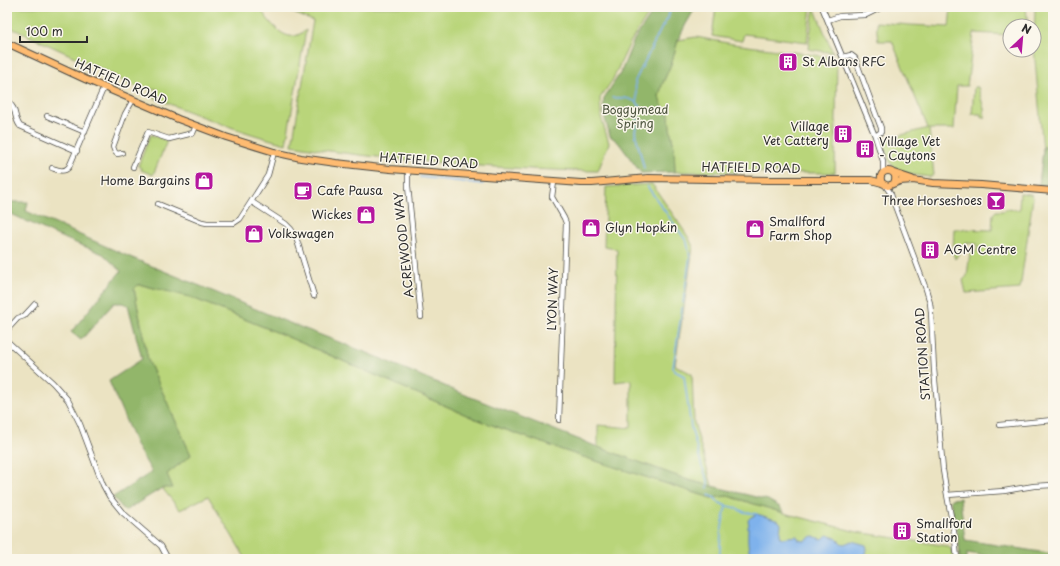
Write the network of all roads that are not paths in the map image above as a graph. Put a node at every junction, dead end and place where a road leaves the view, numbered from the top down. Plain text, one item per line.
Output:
1 (822, 7) edge
2 (882, 7) edge
3 (828, 20) junction
4 (7, 44) edge
5 (843, 57) junction
6 (104, 87) junction
7 (133, 100) junction
8 (7, 101) edge
9 (47, 116) dead end
10 (196, 126) junction
11 (85, 132) junction
12 (875, 136) junction
13 (76, 151) junction
14 (274, 152) junction
15 (122, 153) dead end
16 (883, 161) junction
17 (133, 167) dead end
18 (52, 168) dead end
19 (408, 170) junction
20 (892, 172) junction
21 (882, 173) junction
22 (871, 180) junction
23 (913, 180) junction
24 (554, 182) junction
25 (884, 184) junction
26 (893, 184) junction
27 (1053, 191) edge
28 (891, 194) junction
29 (252, 202) junction
30 (158, 204) dead end
31 (314, 296) dead end
32 (35, 304) dead end
33 (421, 317) dead end
34 (7, 330) edge
35 (7, 341) edge
36 (560, 420) dead end
37 (1053, 420) edge
38 (999, 425) dead end
39 (1053, 485) edge
40 (946, 495) junction
41 (168, 559) edge
42 (957, 559) edge

1 - 3 street
2 - 3 street
3 - 5 street
4 - 6 main road, HATFIELD ROAD
5 - 12 street
5 - 12 street
6 - 7 main road, HATFIELD ROAD
6 - 11 street
7 - 10 main road, HATFIELD ROAD
7 - 15 street
8 - 13 street
9 - 11 street
10 - 14 main road, HATFIELD ROAD
10 - 17 street
11 - 13 street
12 - 16 street
13 - 18 street
14 - 19 main road, HATFIELD ROAD
14 - 29 street
16 - 20 street
16 - 21 street
19 - 24 main road, HATFIELD ROAD
19 - 33 street, ACREWOOD WAY
20 - 21 main road
20 - 23 main road
20 - 26 main road
21 - 22 main road, HATFIELD ROAD
21 - 25 main road
22 - 24 main road, HATFIELD ROAD
22 - 25 main road, HATFIELD ROAD
23 - 26 main road
23 - 27 main road
24 - 36 street, LYON WAY
25 - 26 main road
25 - 28 street, STATION ROAD
26 - 28 street, STATION ROAD
28 - 40 street, STATION ROAD
29 - 30 street
29 - 31 street
32 - 34 street
35 - 41 street
37 - 38 street
39 - 40 street
40 - 42 street, STATION ROAD

